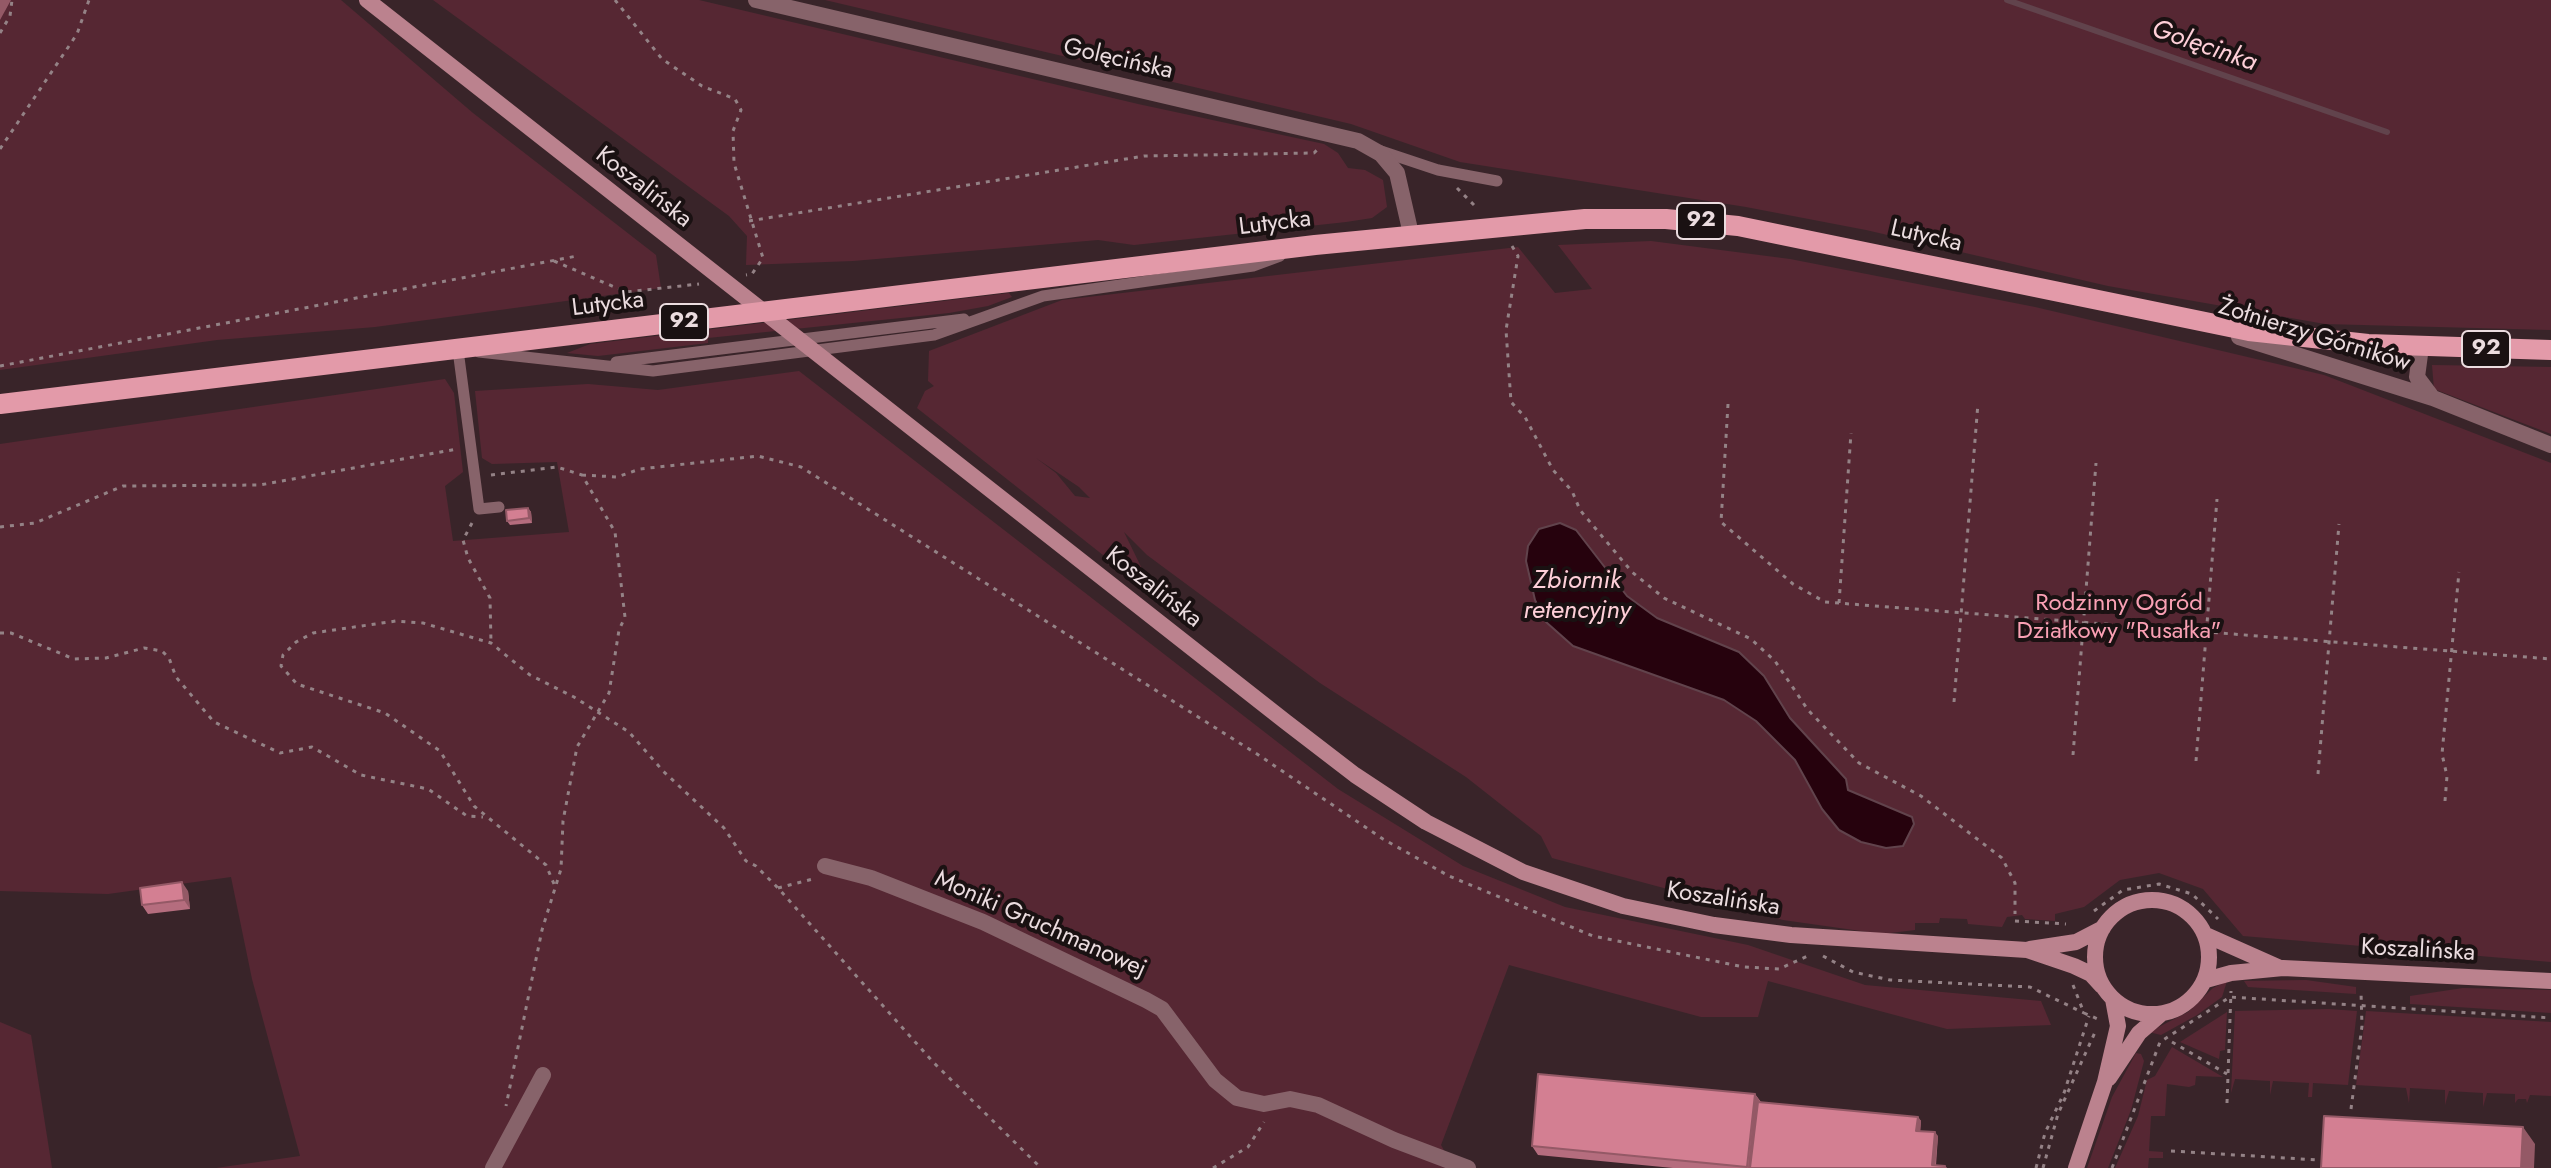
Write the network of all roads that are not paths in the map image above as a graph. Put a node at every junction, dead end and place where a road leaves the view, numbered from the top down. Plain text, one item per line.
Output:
1 (367, 0) edge
2 (756, 0) edge
3 (1372, 148) junction
4 (1497, 181) dead end
5 (1411, 234) junction
6 (1315, 245) junction
7 (2180, 320) junction
8 (2421, 347) junction
9 (458, 350) junction
10 (2551, 350) edge
11 (2433, 398) junction
12 (0, 404) edge
13 (2551, 445) edge
14 (499, 507) dead end
15 (833, 868) road end
16 (2104, 927) junction
17 (2206, 935) junction
18 (2027, 950) junction
19 (2283, 968) junction
20 (2206, 980) junction
21 (2551, 981) edge
22 (2107, 993) junction
23 (2161, 1014) junction
24 (543, 1075) dead end
25 (2105, 1082) junction
26 (493, 1168) edge
27 (1468, 1168) edge
28 (2076, 1168) edge

1 - 18 street, Koszalińska
2 - 3 street, Golęcińska
3 - 4 lane
3 - 5 street, Golęcińska
5 - 6 main road, Lutycka / 92
5 - 7 main road, Lutycka / 92
6 - 9 main road, Lutycka / 92
6 - 9 lane
7 - 8 main road, Lutycka / 92
7 - 11 street, Żołnierzy Górników
8 - 10 main road, Lutycka / 92
8 - 11 street, Żołnierzy Górników
9 - 12 main road, Lutycka / 92
9 - 14 lane
11 - 13 street, Żołnierzy Górników
15 - 27 street, Moniki Gruchmanowej
16 - 17 street
16 - 18 street, Koszalińska
16 - 22 street
17 - 19 street, Koszalińska
17 - 20 street
18 - 22 street, Koszalińska
19 - 20 street, Koszalińska
19 - 21 street, Koszalińska
20 - 23 street
22 - 23 street
22 - 25 street
23 - 25 street
24 - 26 street
25 - 28 street

